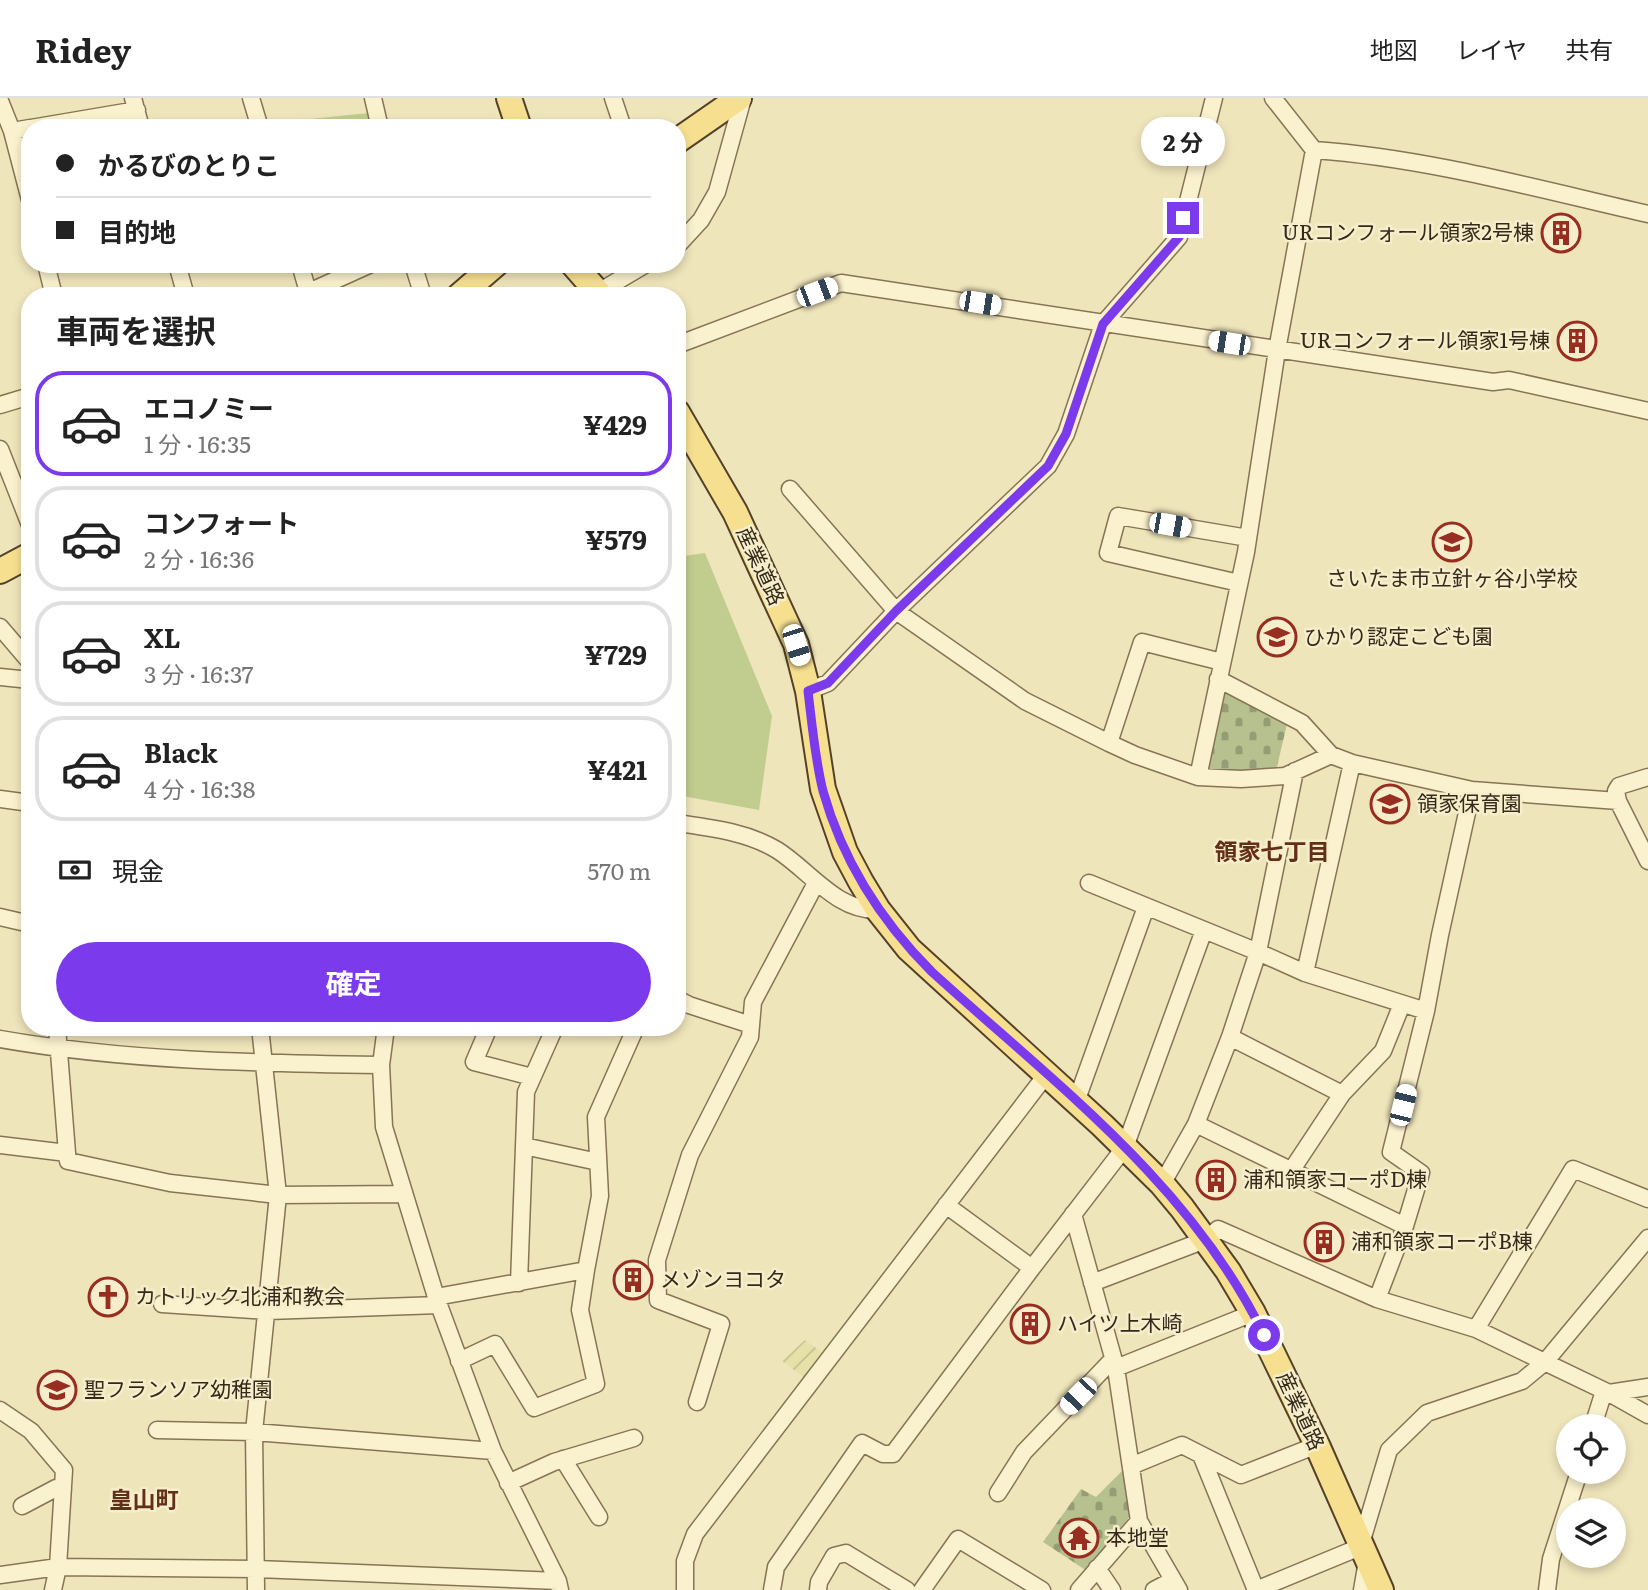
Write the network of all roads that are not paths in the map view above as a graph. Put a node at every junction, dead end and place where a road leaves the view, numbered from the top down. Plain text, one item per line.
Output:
1 (251, 98) edge
2 (373, 98) edge
3 (509, 98) edge
4 (613, 98) edge
5 (741, 98) edge
6 (1214, 98) edge
7 (1273, 98) edge
8 (0, 100) edge
9 (135, 104) edge
10 (69, 119) edge
11 (257, 119) edge
12 (378, 119) edge
13 (516, 119) edge
14 (620, 119) edge
15 (21, 130) edge
16 (12, 131) junction
17 (686, 135) edge
18 (1314, 150) junction
19 (21, 166) edge
20 (1648, 214) edge
21 (686, 236) edge
22 (351, 273) edge
23 (486, 273) edge
24 (580, 273) edge
25 (632, 273) edge
26 (320, 287) edge
27 (469, 287) edge
28 (591, 287) edge
29 (610, 287) edge
30 (1103, 324) junction
31 (686, 342) edge
32 (1277, 350) junction
33 (21, 399) edge
34 (0, 405) edge
35 (1648, 411) edge
36 (686, 428) edge
37 (0, 449) edge
38 (790, 489) dead end
39 (21, 502) edge
40 (1248, 538) junction
41 (21, 560) edge
42 (0, 571) edge
43 (1239, 583) junction
44 (896, 611) junction
45 (0, 626) edge
46 (21, 651) edge
47 (1222, 662) junction
48 (0, 677) edge
49 (21, 679) edge
50 (1218, 679) junction
51 (808, 691) junction
52 (1109, 743) junction
53 (1331, 755) junction
54 (1353, 763) junction
55 (1295, 771) junction
56 (1198, 777) junction
57 (1648, 777) edge
58 (1472, 790) junction
59 (0, 799) edge
60 (1618, 801) junction
61 (21, 802) edge
62 (686, 824) edge
63 (1648, 861) edge
64 (816, 883) junction
65 (1089, 883) dead end
66 (1146, 907) junction
67 (878, 910) junction
68 (0, 917) edge
69 (21, 922) edge
70 (1204, 930) junction
71 (1258, 951) junction
72 (1305, 973) junction
73 (686, 1004) edge
74 (1402, 1004) junction
75 (1426, 1011) junction
76 (751, 1025) junction
77 (58, 1036) edge
78 (261, 1036) edge
79 (385, 1036) edge
80 (485, 1036) edge
81 (551, 1036) edge
82 (632, 1036) edge
83 (1230, 1037) junction
84 (0, 1039) edge
85 (59, 1050) junction
86 (264, 1064) junction
87 (381, 1065) junction
88 (1046, 1075) junction
89 (533, 1077) junction
90 (1342, 1094) junction
91 (1076, 1102) junction
92 (1196, 1124) junction
93 (0, 1145) edge
94 (524, 1146) junction
95 (1125, 1147) junction
96 (67, 1153) junction
97 (598, 1162) junction
98 (1291, 1171) junction
99 (1162, 1184) junction
100 (404, 1194) junction
101 (278, 1195) junction
102 (1648, 1199) edge
103 (946, 1205) junction
104 (1073, 1214) junction
105 (1405, 1226) junction
106 (1648, 1238) edge
107 (1205, 1240) junction
108 (1031, 1268) junction
109 (586, 1270) junction
110 (519, 1283) junction
111 (1092, 1283) junction
112 (1377, 1300) junction
113 (438, 1301) junction
114 (162, 1304) dead end
115 (268, 1311) junction
116 (1253, 1313) junction
117 (1476, 1329) junction
118 (460, 1361) junction
119 (1545, 1362) junction
120 (1115, 1363) junction
121 (1648, 1387) edge
122 (1607, 1392) junction
123 (697, 1402) dead end
124 (0, 1410) edge
125 (1598, 1414) edge
126 (1648, 1415) edge
127 (157, 1430) dead end
128 (254, 1432) junction
129 (634, 1438) dead end
130 (1317, 1445) junction
131 (494, 1451) junction
132 (1201, 1455) junction
133 (563, 1459) junction
134 (1131, 1466) junction
135 (508, 1483) junction
136 (1575, 1484) edge
137 (63, 1489) junction
138 (998, 1493) dead end
139 (22, 1506) dead end
140 (600, 1517) dead end
141 (1139, 1521) junction
142 (1364, 1554) junction
143 (58, 1567) junction
144 (1097, 1568) junction
145 (257, 1569) junction
146 (0, 1575) edge
147 (559, 1585) edge
148 (1176, 1585) edge
149 (53, 1590) edge
150 (256, 1590) edge
151 (685, 1590) edge
152 (772, 1590) edge
153 (818, 1590) edge
154 (907, 1590) edge
155 (922, 1590) edge
156 (1042, 1590) edge
157 (1079, 1590) edge
158 (1112, 1590) edge
159 (1154, 1590) edge
160 (1362, 1590) edge
161 (1381, 1590) edge
162 (1547, 1590) edge

1 - 11 street
2 - 12 street
3 - 13 main road
4 - 14 street
5 - 17 main road
5 - 21 street
6 - 30 street
7 - 18 street
8 - 16 street
9 - 10 street
15 - 16 street
16 - 19 street
18 - 20 street
18 - 32 street
22 - 26 street
23 - 27 main road
24 - 28 main road
25 - 29 street
30 - 31 street
30 - 32 street
30 - 44 street
32 - 35 street
32 - 40 street
33 - 34 street
36 - 51 main road, 産業道路
37 - 39 street
38 - 44 street
40 - 43 street
40 - 43 street
41 - 42 main road
43 - 47 street
44 - 51 street
44 - 52 street
45 - 46 street
47 - 50 street
47 - 52 street
48 - 49 street
50 - 53 street
50 - 56 street
51 - 67 main road, 産業道路
52 - 56 street
53 - 54 street
53 - 55 street
54 - 58 street
54 - 72 street
55 - 56 street
55 - 71 street
57 - 60 street
58 - 60 street
58 - 75 street
59 - 61 street
60 - 63 street
62 - 64 street
64 - 67 street
64 - 76 street
65 - 66 street
66 - 70 street
66 - 91 street
67 - 88 main road, 産業道路
68 - 69 street
70 - 71 street
70 - 95 street
71 - 72 street
71 - 83 street
72 - 74 street
73 - 76 street
74 - 75 street
74 - 90 street
75 - 105 street
76 - 123 street
77 - 85 street
78 - 86 street
79 - 87 street
80 - 89 street
81 - 89 street
82 - 97 street
83 - 90 street
83 - 92 street
84 - 85 street
85 - 86 street
85 - 96 street
86 - 87 street
86 - 101 street
87 - 100 street
88 - 91 main road, 産業道路
88 - 103 street
89 - 94 street
90 - 98 street
91 - 95 main road, 産業道路
92 - 98 street
92 - 99 street
93 - 96 street
94 - 97 street
94 - 110 street
95 - 99 main road, 産業道路
95 - 104 street
96 - 101 street
97 - 109 street
98 - 105 street
99 - 107 main road, 産業道路
100 - 101 street
100 - 113 street
101 - 115 street
102 - 117 street
103 - 108 street
103 - 151 street
104 - 108 street
104 - 111 street
105 - 112 street
106 - 119 street
107 - 111 street
107 - 112 street
107 - 116 main road, 産業道路
108 - 152 street
109 - 110 street
109 - 118 street
110 - 113 street
111 - 120 street
112 - 117 street
113 - 115 street
113 - 118 street
114 - 115 street
115 - 128 street
116 - 120 street
116 - 130 main road, 産業道路
117 - 119 street
118 - 131 street
119 - 122 street
119 - 142 street
120 - 134 street
120 - 138 street
121 - 122 street
122 - 125 street
122 - 126 street
124 - 137 street
127 - 128 street
128 - 131 street
128 - 145 street
129 - 133 street
130 - 132 street
130 - 142 main road, 産業道路
131 - 135 street
132 - 134 street
132 - 142 street
133 - 135 street
133 - 140 street
134 - 141 street
135 - 147 street
136 - 162 street
137 - 139 street
137 - 143 street
141 - 144 street
141 - 148 street
142 - 160 street
142 - 161 main road, 産業道路
143 - 145 street
143 - 146 street
143 - 149 street
144 - 157 street
144 - 158 street
145 - 147 street
145 - 150 street
148 - 159 street
153 - 154 street
155 - 156 street

